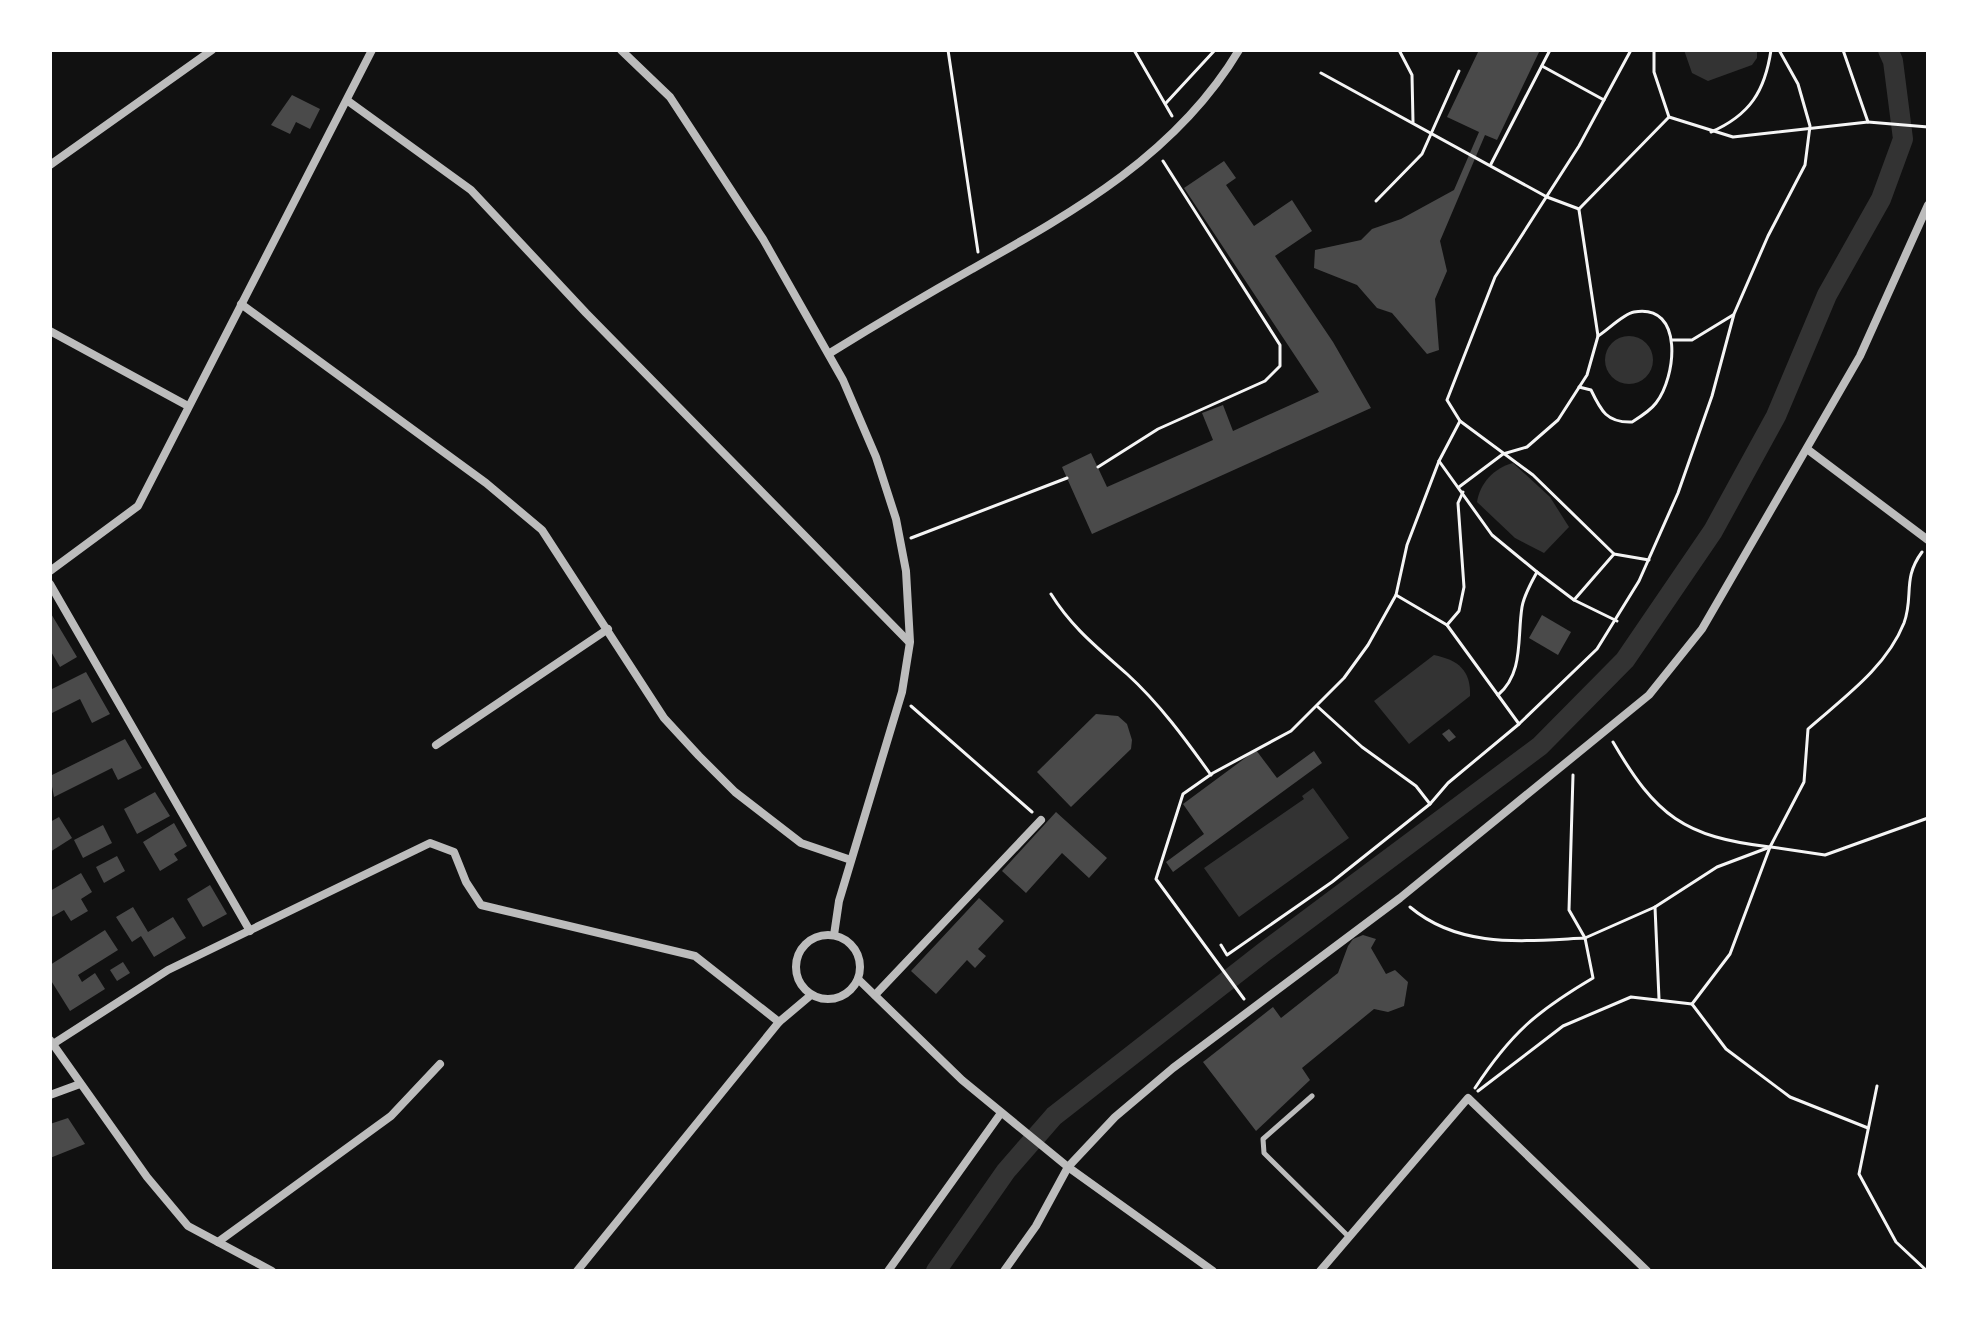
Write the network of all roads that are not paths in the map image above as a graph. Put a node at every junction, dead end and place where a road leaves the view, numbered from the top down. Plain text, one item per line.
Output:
1 (212, 50) edge
2 (372, 50) edge
3 (621, 50) edge
4 (1239, 50) edge
5 (348, 101) junction
6 (50, 165) edge
7 (1928, 205) edge
8 (241, 304) junction
9 (50, 331) edge
10 (830, 353) junction
11 (188, 406) junction
12 (1807, 449) junction
13 (1928, 542) edge
14 (50, 571) edge
15 (50, 584) edge
16 (608, 629) junction
17 (910, 642) junction
18 (436, 745) dead end
19 (1041, 820) road end
20 (851, 860) junction
21 (250, 931) junction
22 (834, 935) junction
23 (858, 979) junction
24 (811, 995) junction
25 (875, 995) junction
26 (779, 1022) junction
27 (51, 1042) edge
28 (440, 1064) dead end
29 (80, 1084) junction
30 (50, 1095) edge
31 (1312, 1096) dead end
32 (1004, 1115) junction
33 (1068, 1167) junction
34 (1349, 1237) junction
35 (218, 1242) junction
36 (272, 1271) edge
37 (577, 1271) edge
38 (888, 1271) edge
39 (1004, 1271) edge
40 (1213, 1271) edge
41 (1320, 1271) edge
42 (1647, 1271) edge

1 - 6 street
2 - 5 street
3 - 10 street
4 - 10 street
5 - 8 street
5 - 17 street
7 - 12 street
8 - 11 street
8 - 16 street
9 - 11 street
10 - 17 street
11 - 14 street
12 - 13 street
12 - 33 street
15 - 21 street
16 - 18 street
16 - 20 street
17 - 20 street
19 - 25 street
20 - 22 street
21 - 26 street
21 - 27 street
22 - 23 street
22 - 24 street
23 - 24 street
23 - 25 street
24 - 26 street
25 - 32 street
26 - 37 street
27 - 29 street
28 - 35 street
29 - 30 street
29 - 35 street
31 - 34 lane
32 - 33 street
32 - 38 street
33 - 39 street
33 - 40 street
34 - 41 street
34 - 42 street
35 - 36 street

